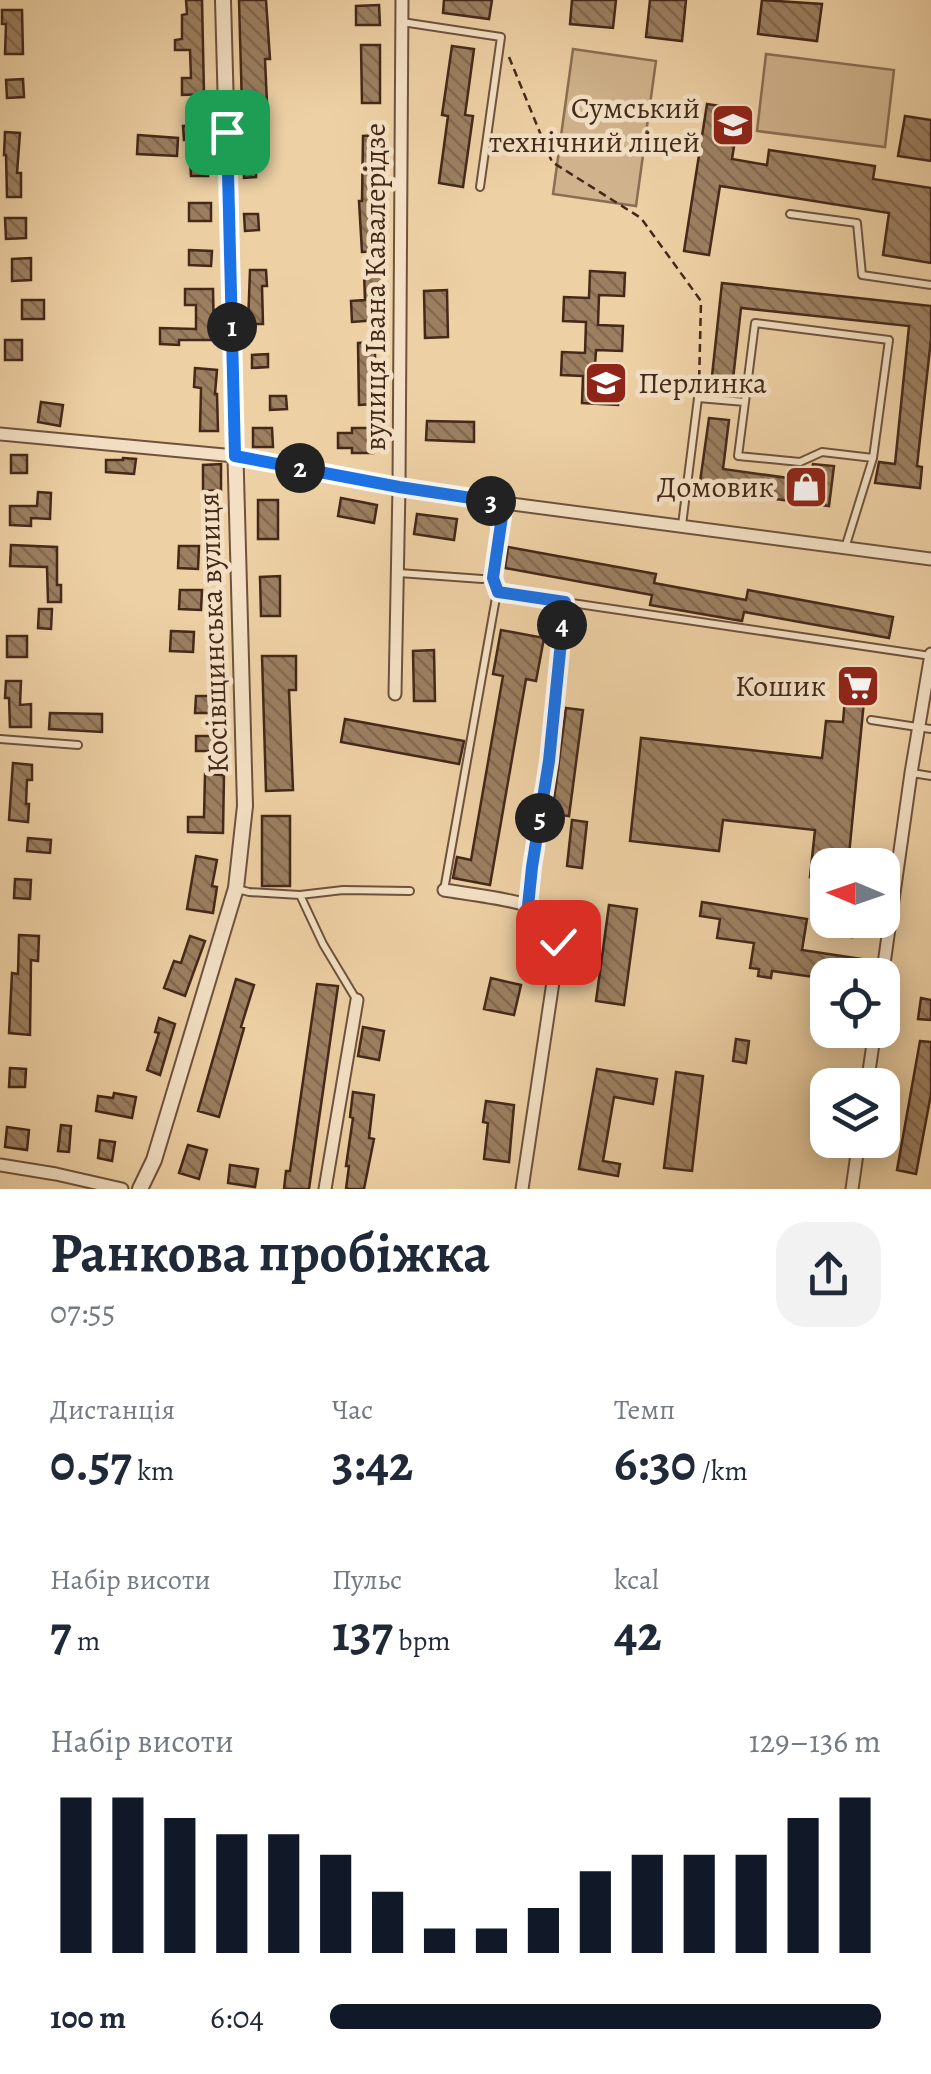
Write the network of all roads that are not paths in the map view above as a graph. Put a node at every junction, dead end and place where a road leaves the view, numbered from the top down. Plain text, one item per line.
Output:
1 (224, 0) edge
2 (402, 0) edge
3 (402, 22) junction
4 (480, 187) dead end
5 (790, 214) dead end
6 (931, 285) edge
7 (744, 402) junction
8 (0, 434) edge
9 (235, 456) junction
10 (873, 458) junction
11 (399, 487) junction
12 (504, 503) junction
13 (682, 527) junction
14 (845, 549) junction
15 (931, 559) edge
16 (397, 572) junction
17 (482, 579) dead end
18 (498, 592) junction
19 (931, 656) edge
20 (394, 694) dead end
21 (871, 720) dead end
22 (925, 728) edge
23 (0, 739) edge
24 (78, 745) dead end
25 (911, 773) junction
26 (931, 776) edge
27 (898, 848) edge
28 (236, 888) junction
29 (444, 890) joint
30 (410, 892) dead end
31 (300, 895) junction
32 (357, 1000) joint
33 (856, 1158) edge
34 (0, 1165) edge
35 (122, 1189) edge
36 (140, 1189) edge
37 (325, 1189) edge
38 (522, 1189) edge
39 (852, 1189) edge

1 - 9 street, Косівщинська вулиця
2 - 3 street, вулиця Івана Кавалерідзе
3 - 4 lane
3 - 11 street, вулиця Івана Кавалерідзе
5 - 6 lane
7 - 10 lane
7 - 10 lane
7 - 13 lane
8 - 9 street
9 - 11 street
9 - 28 street, Косівщинська вулиця
10 - 14 lane
11 - 12 street
11 - 16 street, вулиця Івана Кавалерідзе
12 - 13 street
12 - 18 lane
13 - 14 street
14 - 15 street
16 - 17 lane
16 - 20 street, вулиця Івана Кавалерідзе
18 - 19 lane
18 - 29 lane
19 - 22 street
21 - 22 lane
22 - 25 street
23 - 24 lane
25 - 26 lane
25 - 27 street
28 - 31 lane
28 - 36 street, Косівщинська вулиця
29 - 38 street
30 - 31 lane
31 - 32 lane
32 - 37 street
33 - 39 street
34 - 35 street

